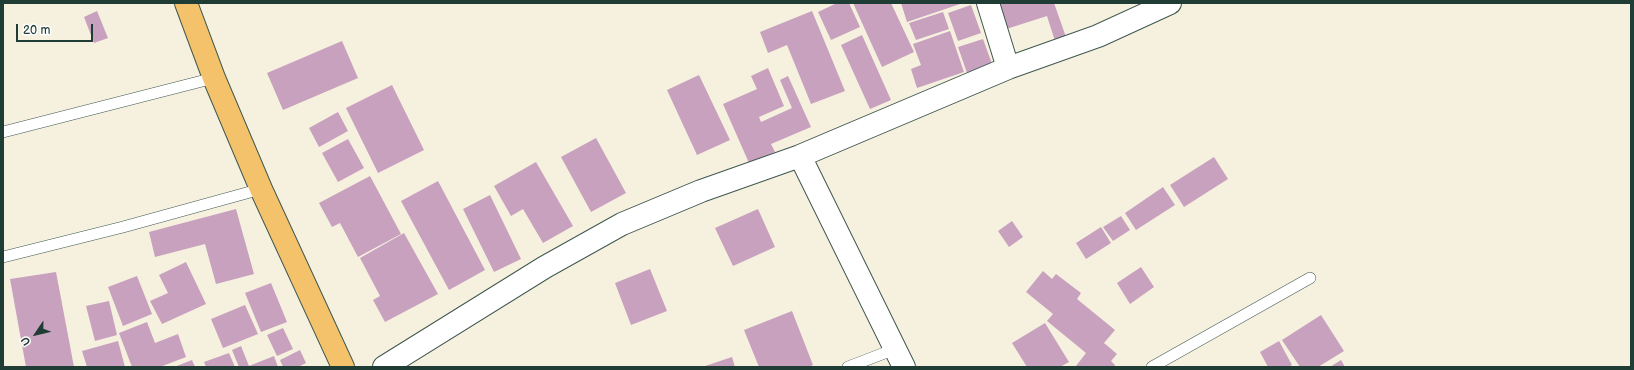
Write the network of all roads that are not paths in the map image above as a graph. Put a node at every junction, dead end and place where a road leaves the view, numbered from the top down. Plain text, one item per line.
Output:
1 (186, 3) edge
2 (988, 3) edge
3 (1170, 3) edge
4 (1008, 68) junction
5 (214, 78) junction
6 (3, 132) edge
7 (800, 156) junction
8 (261, 189) junction
9 (3, 258) edge
10 (1310, 278) dead end
11 (900, 358) edge
12 (342, 367) edge
13 (384, 367) edge
14 (848, 367) edge
15 (1152, 367) edge

1 - 5 main road
2 - 4 street
3 - 4 street
4 - 7 street
5 - 6 lane
5 - 8 main road
7 - 11 street
7 - 13 street
8 - 9 lane
8 - 12 main road
10 - 15 lane
11 - 14 lane

